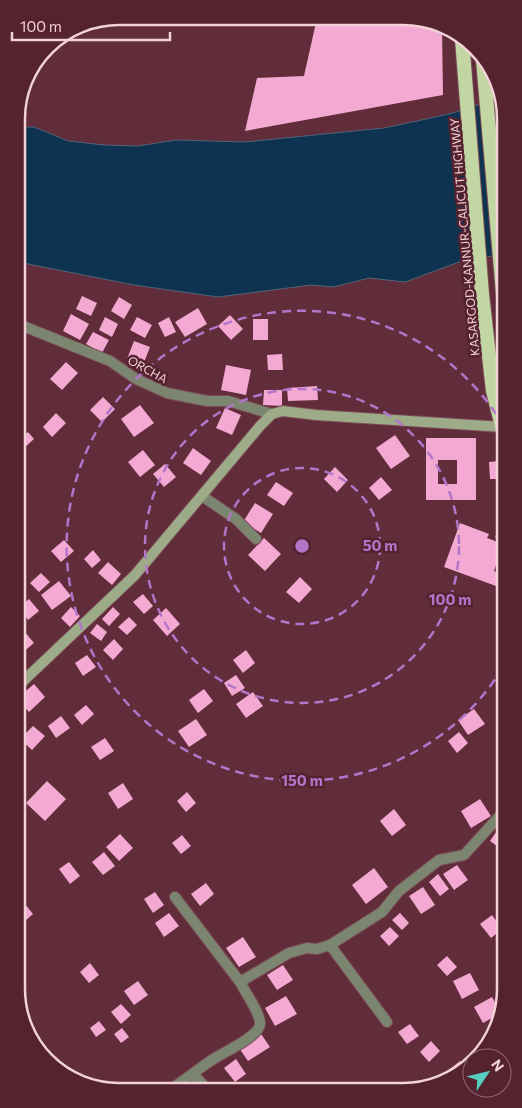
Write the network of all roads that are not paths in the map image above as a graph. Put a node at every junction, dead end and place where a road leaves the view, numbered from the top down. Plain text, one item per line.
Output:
1 (463, 48) edge
2 (484, 72) edge
3 (497, 223) edge
4 (25, 327) edge
5 (497, 406) edge
6 (272, 414) junction
7 (497, 429) edge
8 (202, 496) junction
9 (256, 539) dead end
10 (25, 679) edge
11 (497, 819) edge
12 (175, 898) dead end
13 (330, 945) junction
14 (240, 982) junction
15 (387, 1022) dead end
16 (193, 1074) junction
17 (181, 1083) edge
18 (201, 1083) edge

1 - 5 highway, KASARGOD-KANNUR-CALICUT HIGHWAY
2 - 3 highway
4 - 6 street, ORCHA
6 - 7 main road
6 - 8 main road
8 - 9 street
8 - 10 main road
11 - 13 street
12 - 14 street
13 - 14 street
13 - 15 street
14 - 16 street
16 - 17 street
16 - 18 street

